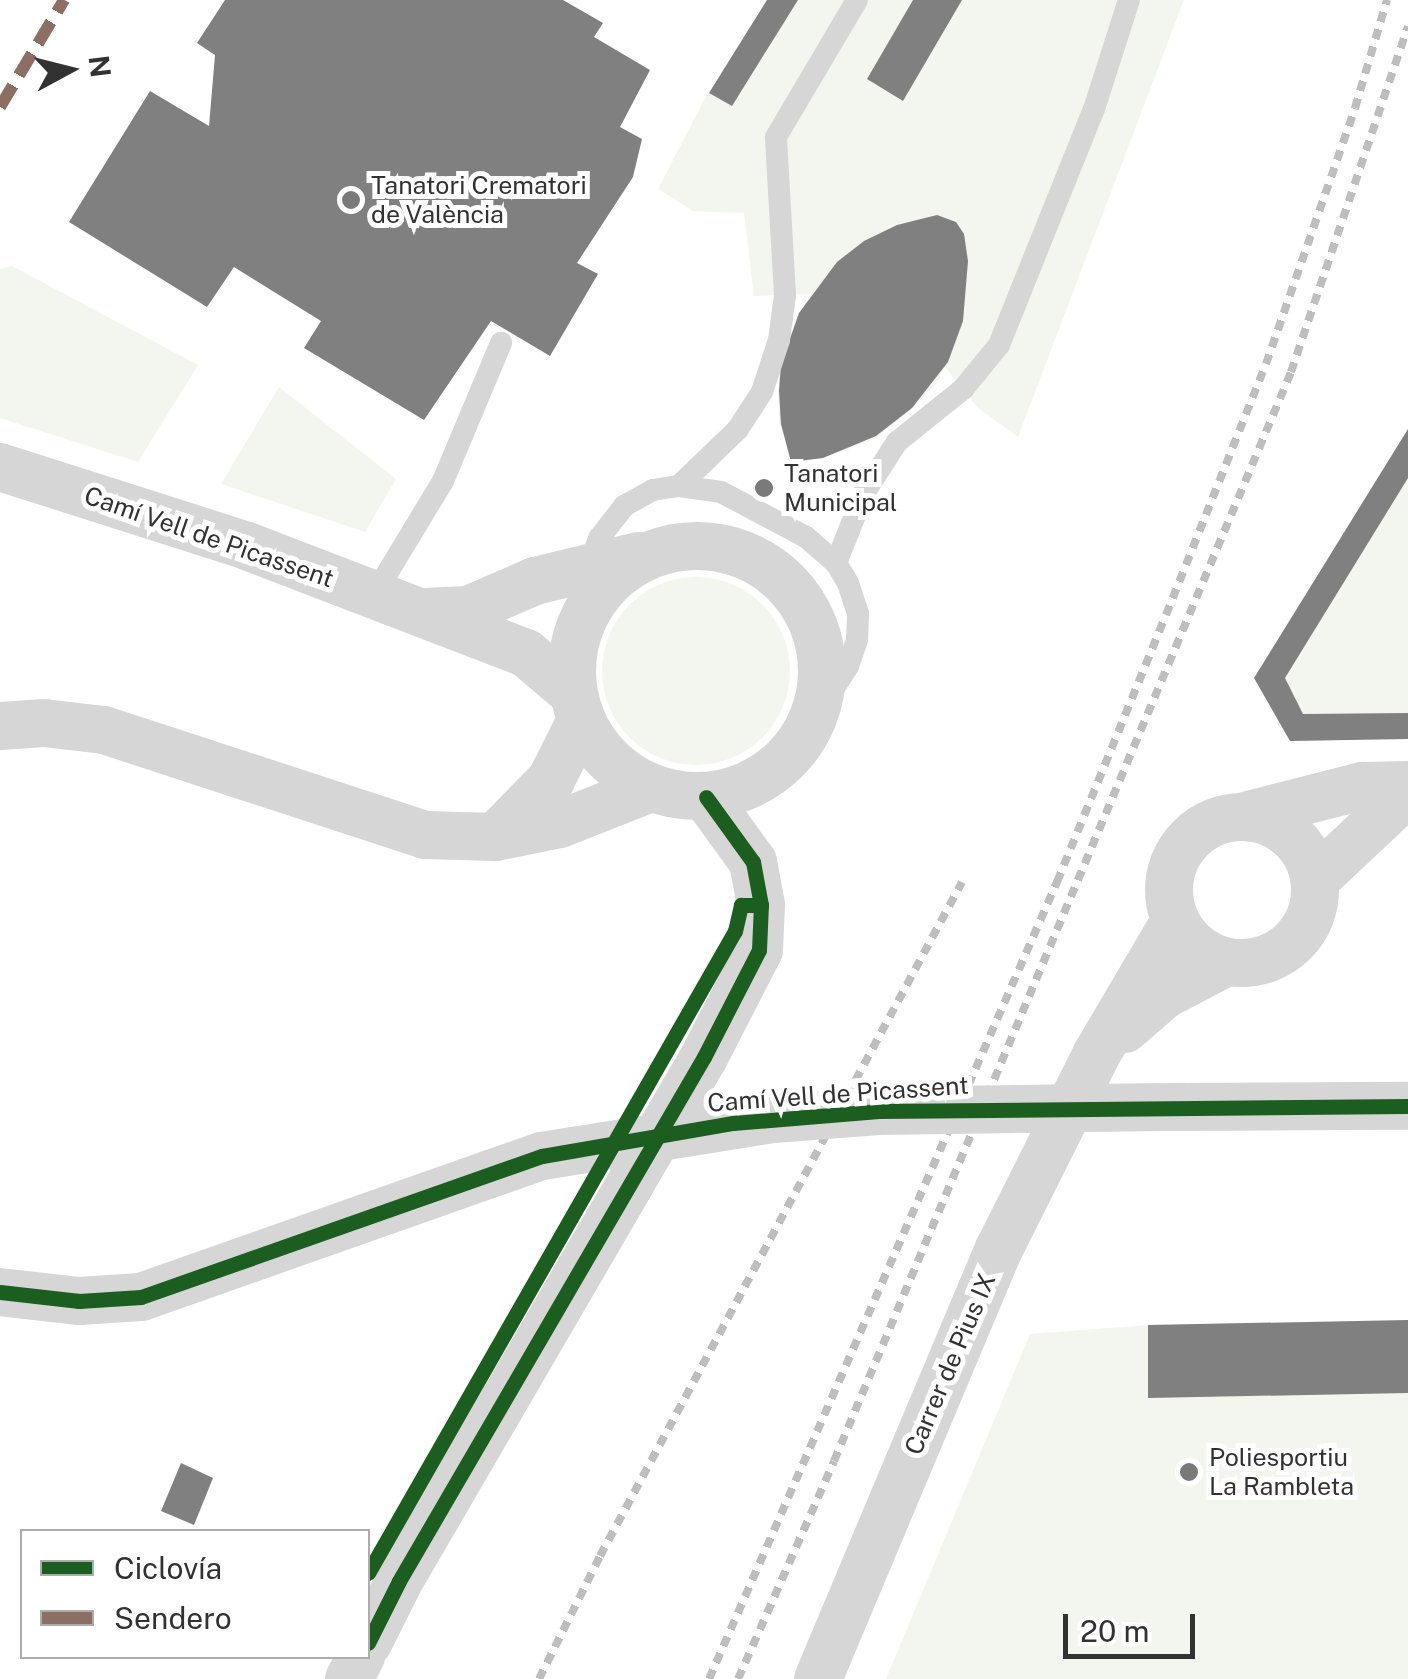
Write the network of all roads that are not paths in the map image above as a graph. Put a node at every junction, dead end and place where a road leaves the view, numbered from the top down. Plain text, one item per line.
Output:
1 (858, 0) edge
2 (1130, 0) edge
3 (502, 343) dead end
4 (0, 467) edge
5 (679, 486) junction
6 (648, 554) junction
7 (836, 564) junction
8 (588, 566) junction
9 (395, 604) junction
10 (580, 622) junction
11 (577, 706) junction
12 (812, 724) junction
13 (0, 726) edge
14 (1408, 784) edge
15 (650, 788) junction
16 (706, 797) junction
17 (1408, 801) edge
18 (1245, 816) junction
19 (495, 837) junction
20 (1315, 880) junction
21 (1175, 920) junction
22 (1227, 962) junction
23 (1096, 1055) junction
24 (1408, 1106) edge
25 (0, 1292) edge
26 (370, 1639) edge
27 (818, 1679) edge

1 - 5 lane
2 - 7 lane
3 - 9 lane
4 - 9 street, Camí Vell de Picassent
5 - 7 lane
5 - 8 lane
6 - 8 street, Camí Vell de Picassent
6 - 10 street
6 - 12 street
7 - 12 lane
8 - 9 street, Camí Vell de Picassent
8 - 10 lane
9 - 11 street, Camí Vell de Picassent
10 - 11 street
11 - 15 street
11 - 19 street
12 - 16 street
13 - 19 street
14 - 18 street
15 - 16 street
15 - 19 street
16 - 26 street
17 - 20 street
18 - 20 street
18 - 21 street
20 - 22 street
21 - 22 street
21 - 23 street, Carrer de Pius IX
22 - 23 street, Carrer de Pius IX
23 - 27 street, Carrer de Pius IX
24 - 25 street, Camí Vell de Picassent, bridge

